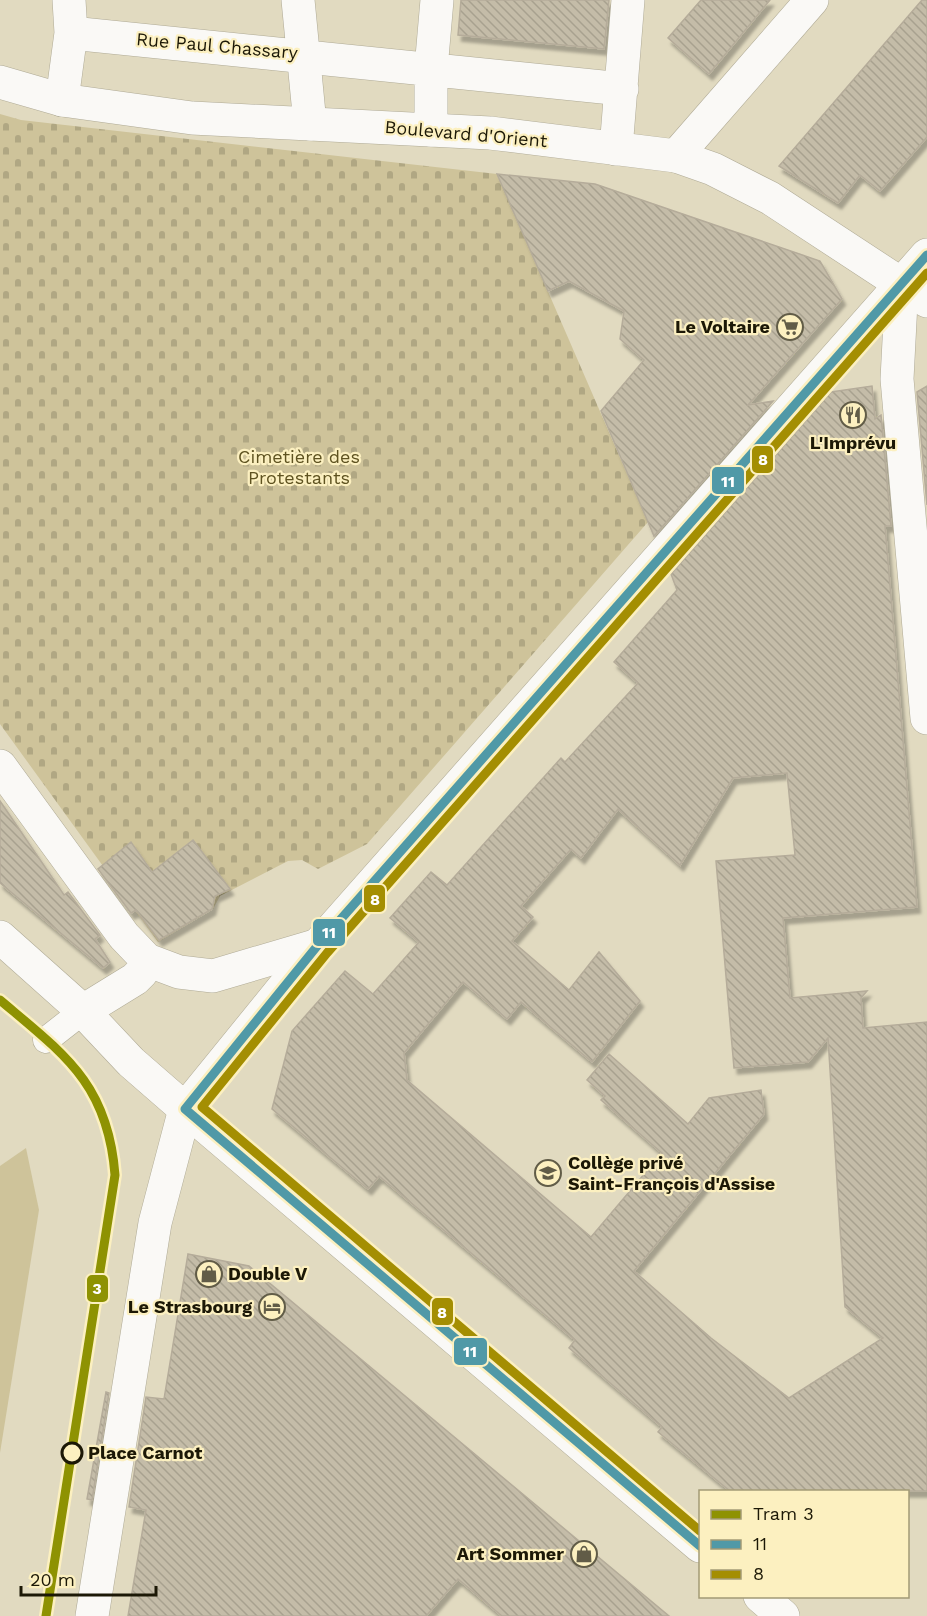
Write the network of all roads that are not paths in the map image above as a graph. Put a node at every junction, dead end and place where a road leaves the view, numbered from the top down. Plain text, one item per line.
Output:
1 (69, 0) edge
2 (298, 0) edge
3 (437, 0) edge
4 (628, 0) edge
5 (812, 0) edge
6 (71, 33) junction
7 (303, 54) junction
8 (431, 69) junction
9 (0, 82) edge
10 (622, 89) junction
11 (62, 100) junction
12 (310, 124) junction
13 (431, 130) junction
14 (616, 149) junction
15 (676, 156) junction
16 (927, 255) edge
17 (914, 292) edge
18 (927, 718) edge
19 (0, 766) edge
20 (0, 937) edge
21 (318, 945) junction
22 (147, 960) junction
23 (83, 1011) junction
24 (46, 1040) dead end
25 (185, 1109) junction
26 (699, 1545) edge
27 (762, 1598) edge
28 (92, 1616) edge
29 (783, 1616) edge

1 - 6 street
2 - 7 street
3 - 8 street
4 - 10 street
5 - 15 street
6 - 7 street, Rue Paul Chassary
6 - 11 street
7 - 8 street, Rue Paul Chassary
7 - 12 street
8 - 10 street, Rue Paul Chassary
8 - 13 street
9 - 11 street, Boulevard d'Orient
10 - 14 street
11 - 12 street, Boulevard d'Orient
12 - 13 street, Boulevard d'Orient
13 - 14 street, Boulevard d'Orient
14 - 15 street, Boulevard d'Orient
15 - 17 street, Boulevard d'Orient
16 - 17 street
17 - 18 street
17 - 21 street
19 - 22 street
20 - 23 street
21 - 22 street
21 - 25 street
22 - 23 street
23 - 24 lane
23 - 25 street
25 - 26 street
25 - 28 street
27 - 29 street

